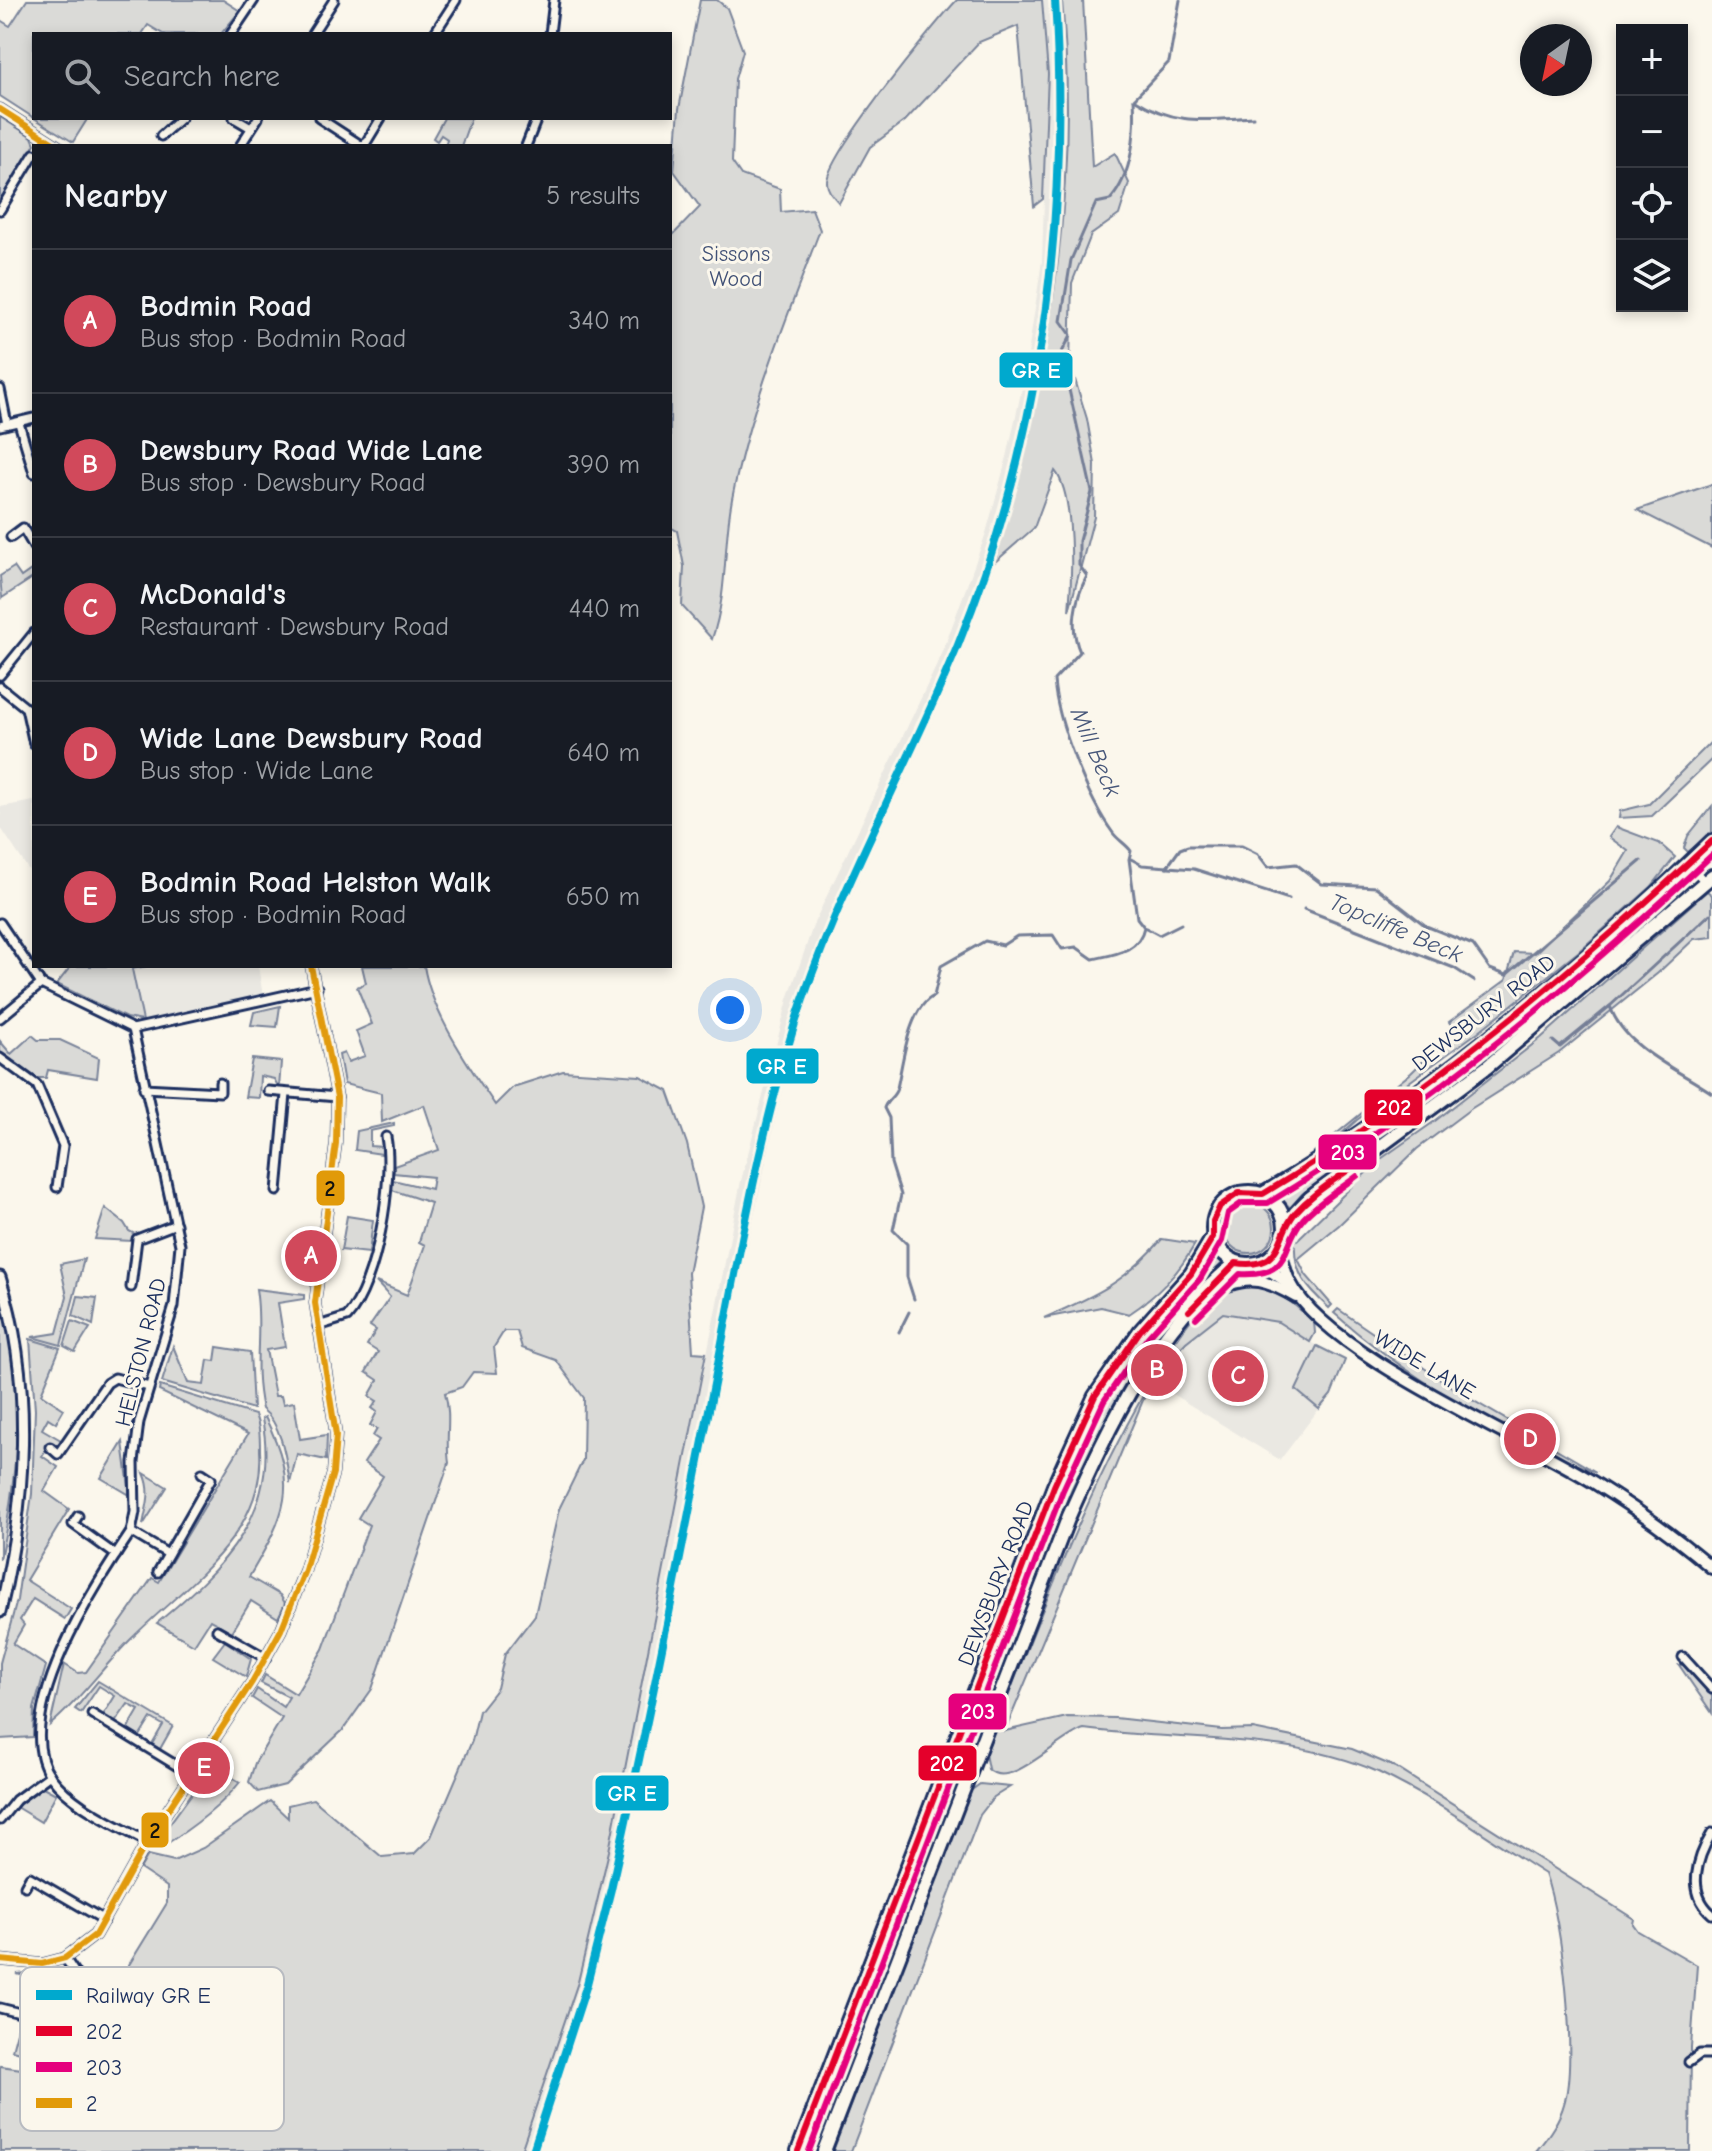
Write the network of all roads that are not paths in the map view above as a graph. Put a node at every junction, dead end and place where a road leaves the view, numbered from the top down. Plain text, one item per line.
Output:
1 (254, 0) edge
2 (334, 0) edge
3 (456, 0) edge
4 (554, 0) edge
5 (232, 32) edge
6 (313, 32) edge
7 (435, 32) edge
8 (550, 32) edge
9 (0, 109) edge
10 (179, 120) edge
11 (237, 120) edge
12 (257, 120) edge
13 (322, 120) edge
14 (380, 120) edge
15 (536, 120) edge
16 (251, 128) junction
17 (161, 136) dead end
18 (44, 137) junction
19 (40, 144) edge
20 (55, 144) edge
21 (241, 144) edge
22 (360, 144) edge
23 (364, 144) edge
24 (527, 144) edge
25 (32, 157) edge
26 (0, 210) edge
27 (0, 389) edge
28 (32, 419) edge
29 (19, 423) junction
30 (4, 425) edge
31 (32, 466) edge
32 (32, 524) edge
33 (23, 528) junction
34 (11, 537) dead end
35 (32, 544) edge
36 (32, 635) edge
37 (0, 675) edge
38 (0, 687) edge
39 (30, 707) edge
40 (1712, 841) edge
41 (1689, 864) junction
42 (1708, 879) edge
43 (0, 923) edge
44 (312, 968) edge
45 (41, 984) junction
46 (317, 988) junction
47 (0, 1018) edge
48 (133, 1029) junction
49 (0, 1058) edge
50 (220, 1083) dead end
51 (144, 1088) junction
52 (268, 1091) dead end
53 (286, 1094) junction
54 (337, 1097) junction
55 (386, 1137) dead end
56 (57, 1187) dead end
57 (277, 1191) dead end
58 (1263, 1194) junction
59 (176, 1224) junction
60 (1285, 1225) junction
61 (1213, 1237) junction
62 (1280, 1247) junction
63 (1241, 1264) junction
64 (0, 1277) edge
65 (1290, 1284) junction
66 (131, 1287) dead end
67 (1200, 1297) junction
68 (1302, 1300) junction
69 (318, 1326) junction
70 (149, 1387) junction
71 (50, 1447) dead end
72 (202, 1473) dead end
73 (78, 1516) dead end
74 (131, 1532) junction
75 (168, 1554) junction
76 (116, 1555) junction
77 (1712, 1568) edge
78 (158, 1572) dead end
79 (0, 1612) edge
80 (217, 1630) dead end
81 (1683, 1657) dead end
82 (266, 1658) junction
83 (1712, 1689) edge
84 (92, 1714) dead end
85 (50, 1775) junction
86 (192, 1775) junction
87 (0, 1820) edge
88 (1712, 1833) edge
89 (147, 1842) junction
90 (25, 1886) dead end
91 (1712, 1914) edge
92 (104, 1920) junction
93 (65, 1958) junction
94 (0, 1960) edge
95 (71, 1967) edge
96 (0, 2008) edge
97 (20, 2013) edge
98 (1712, 2054) edge
99 (1689, 2062) dead end
100 (798, 2151) edge
101 (824, 2151) edge

1 - 5 street
2 - 6 street
3 - 7 street
4 - 8 street
9 - 18 street
10 - 17 street
11 - 16 street
12 - 16 street
13 - 22 street
14 - 23 street
15 - 24 street
16 - 21 street
18 - 19 street
18 - 20 street
25 - 26 street
27 - 30 street
28 - 29 street
29 - 30 street
29 - 31 street
32 - 33 street
33 - 34 street
33 - 35 street
36 - 37 street
38 - 39 street
40 - 41 highway, DEWSBURY ROAD
41 - 42 street
41 - 58 highway, DEWSBURY ROAD
42 - 60 highway, DEWSBURY ROAD
43 - 45 street
44 - 46 street
45 - 47 street
45 - 48 street
46 - 48 street
46 - 54 street
48 - 51 street, HELSTON ROAD
49 - 56 street
50 - 51 street
51 - 59 street, HELSTON ROAD
52 - 53 street
53 - 54 street
53 - 57 street
54 - 69 street
55 - 69 street
58 - 60 highway
58 - 61 highway, DEWSBURY ROAD
59 - 66 street
59 - 70 street, HELSTON ROAD
60 - 62 highway
61 - 63 highway
61 - 100 highway, DEWSBURY ROAD
62 - 63 highway, DEWSBURY ROAD
62 - 65 main road, WIDE LANE
63 - 65 main road, WIDE LANE
63 - 67 highway, DEWSBURY ROAD
64 - 79 street
65 - 68 main road, WIDE LANE
67 - 68 main road
67 - 101 highway, DEWSBURY ROAD
68 - 77 main road, WIDE LANE
69 - 82 street
70 - 71 street
70 - 74 street, HELSTON ROAD
72 - 75 street
73 - 76 street
74 - 75 street
74 - 76 street, HELSTON ROAD
75 - 78 street
76 - 85 street, HELSTON ROAD
80 - 82 street
81 - 83 street
82 - 86 street
84 - 86 street
85 - 87 street
85 - 89 street
86 - 89 street
88 - 91 street
89 - 92 street
90 - 92 street
92 - 93 street
93 - 94 street
93 - 95 street
96 - 97 street
98 - 99 street

